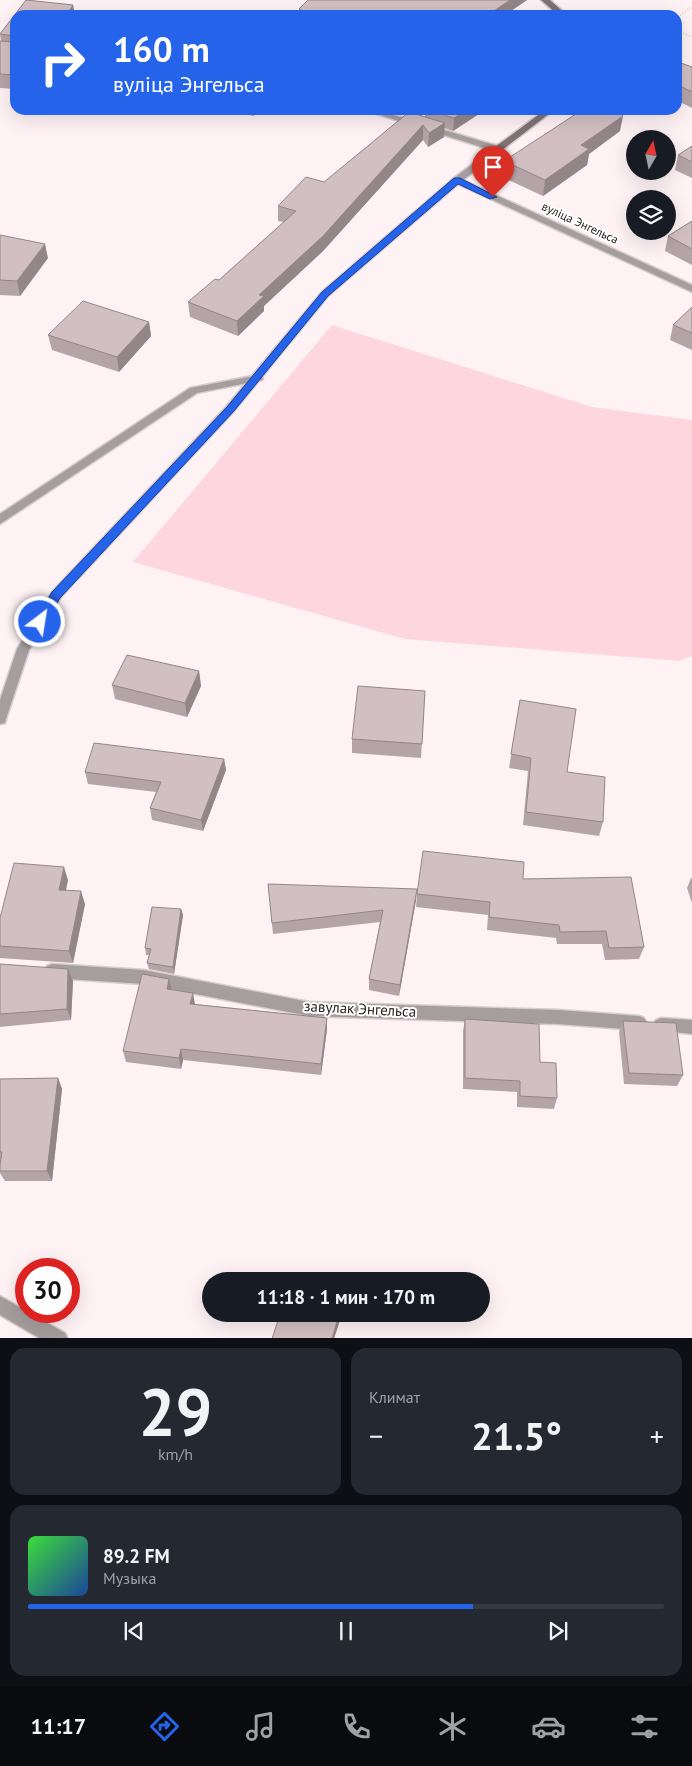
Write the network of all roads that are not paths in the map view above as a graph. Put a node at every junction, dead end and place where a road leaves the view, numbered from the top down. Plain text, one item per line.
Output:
1 (545, 0) edge
2 (557, 10) edge
3 (385, 115) edge
4 (543, 115) edge
5 (498, 149) junction
6 (457, 180) junction
7 (692, 289) edge
8 (258, 378) junction
9 (0, 520) edge
10 (0, 720) edge
11 (38, 970) edge
12 (692, 1027) edge
13 (0, 1305) edge
14 (58, 1338) edge

1 - 2 street
3 - 5 street
4 - 5 street
5 - 6 street
6 - 7 street, вуліца Энгельса
6 - 8 street
8 - 9 street
8 - 10 street
11 - 12 street, завулак Энгельса
13 - 14 street

